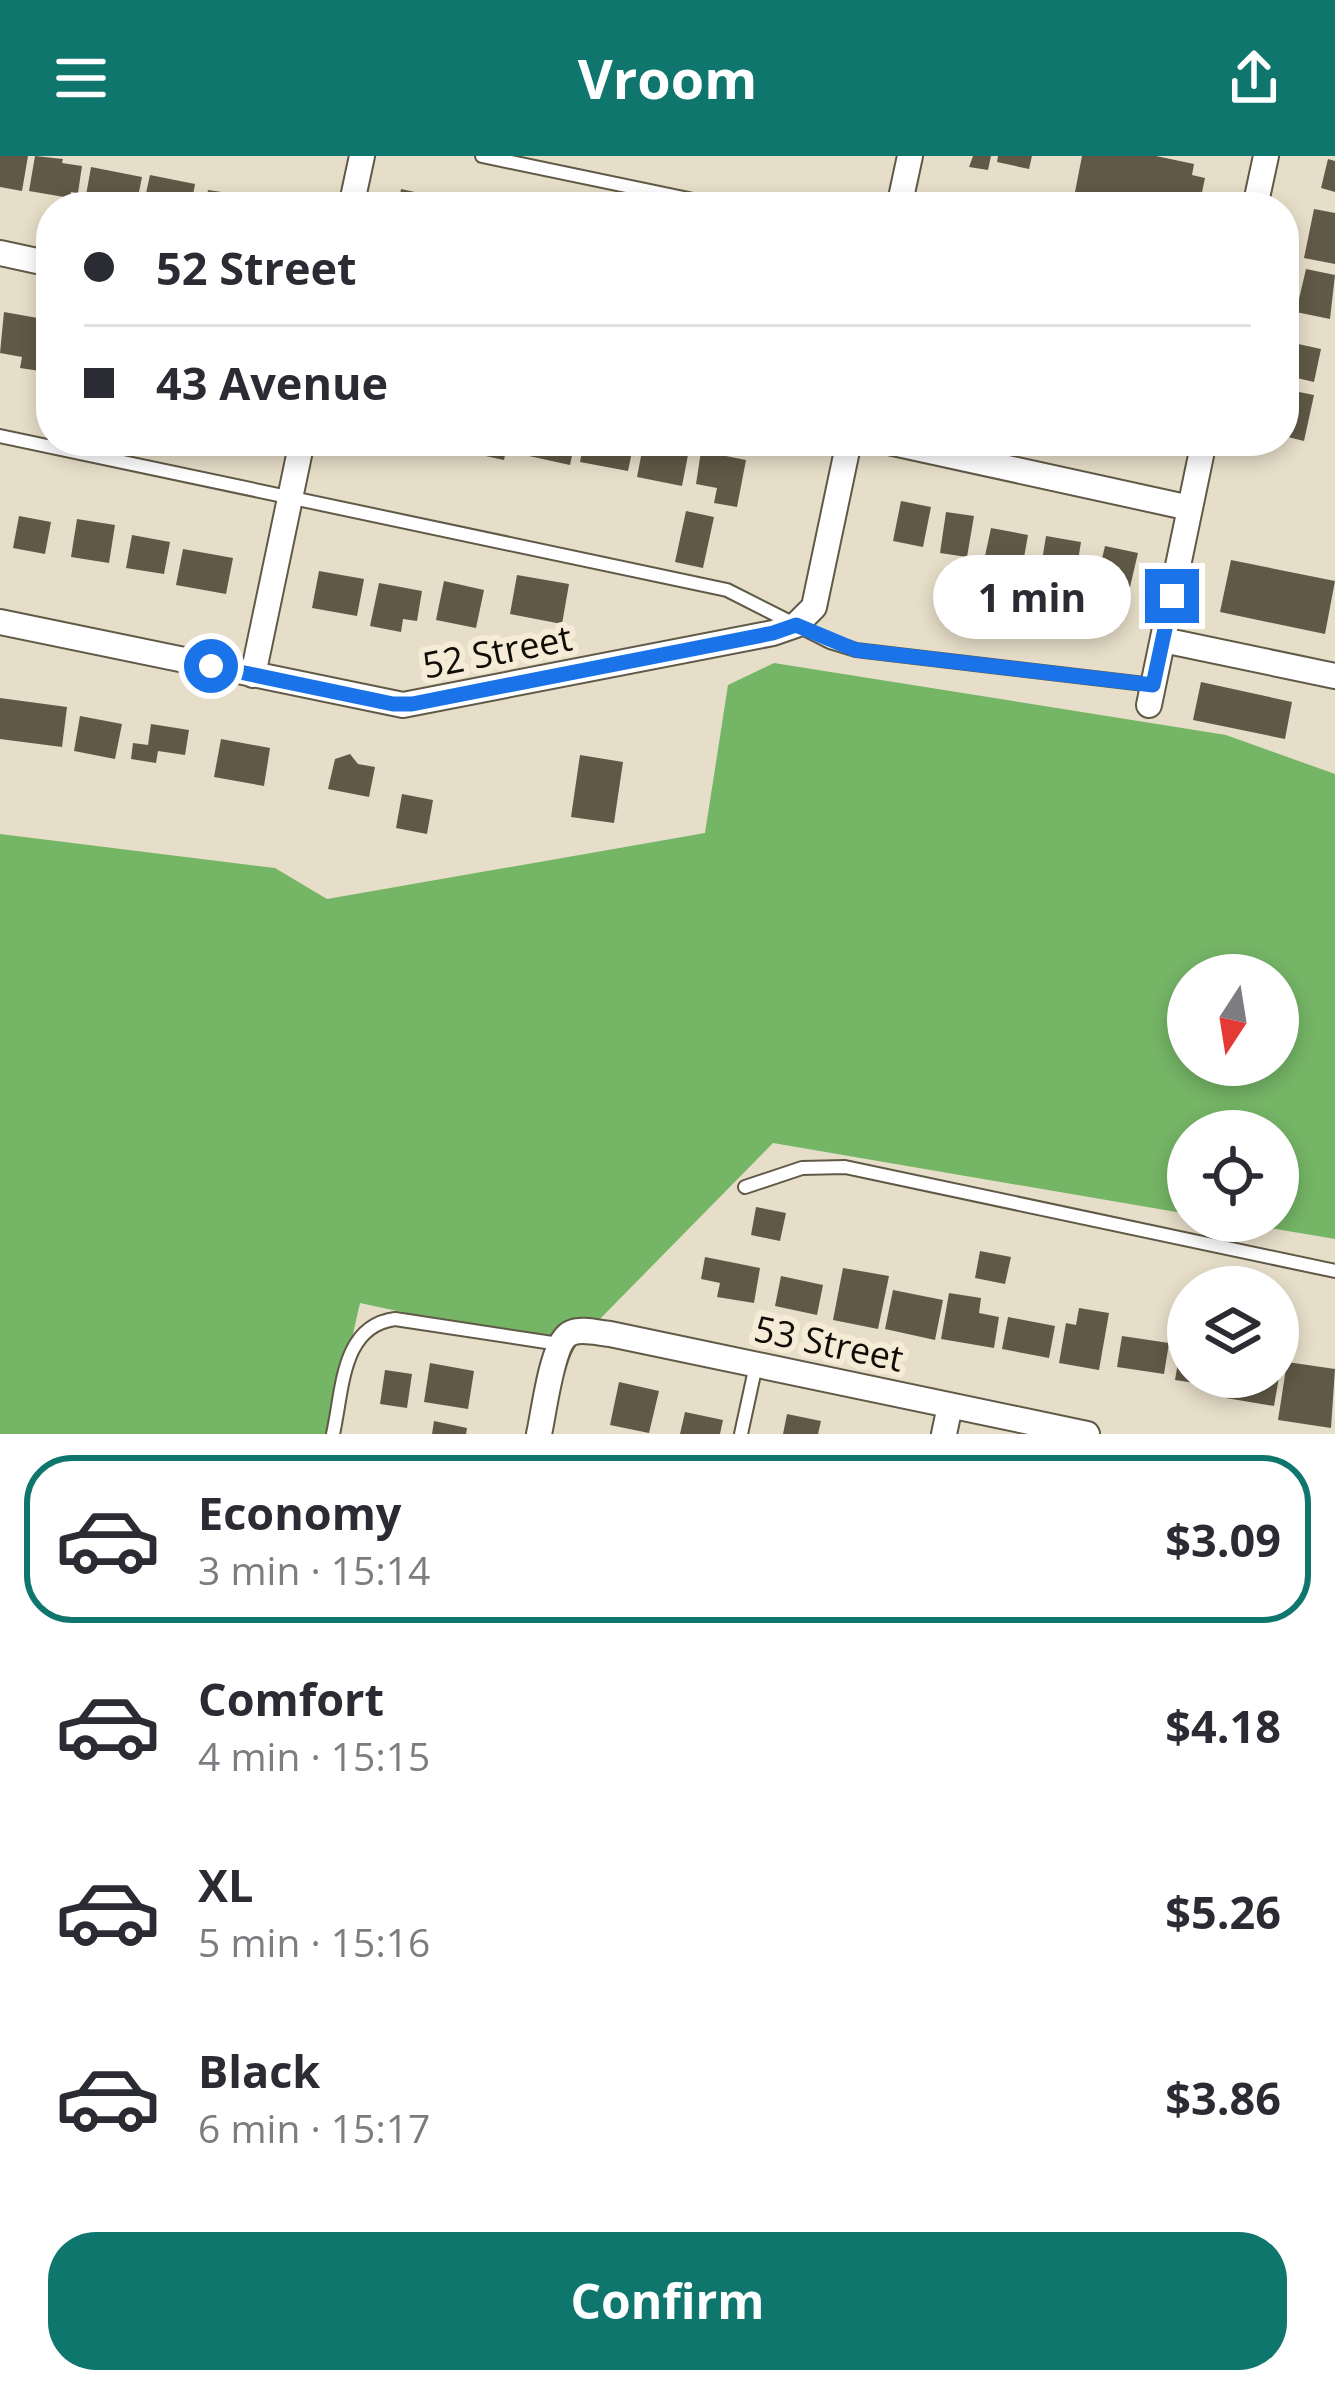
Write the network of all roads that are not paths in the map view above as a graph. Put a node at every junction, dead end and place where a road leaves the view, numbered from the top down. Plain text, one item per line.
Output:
1 (362, 156) edge
2 (482, 156) edge
3 (910, 156) edge
4 (1266, 156) edge
5 (354, 192) edge
6 (655, 192) edge
7 (902, 192) edge
8 (1258, 192) edge
9 (0, 254) edge
10 (36, 261) edge
11 (0, 436) edge
12 (36, 443) edge
13 (97, 456) edge
14 (299, 456) edge
15 (846, 456) edge
16 (953, 456) edge
17 (1201, 456) edge
18 (290, 496) junction
19 (1190, 508) junction
20 (0, 622) edge
21 (796, 625) junction
22 (1163, 640) junction
23 (253, 675) junction
24 (1335, 676) edge
25 (1151, 695) joint
26 (746, 1187) dead end
27 (1335, 1271) edge
28 (559, 1344) junction
29 (756, 1364) junction
30 (950, 1406) junction
31 (333, 1434) edge
32 (539, 1434) edge
33 (741, 1434) edge
34 (944, 1434) edge
35 (1087, 1434) edge

1 - 5 street
2 - 6 lane
3 - 7 street
4 - 8 street
9 - 10 street
11 - 12 lane
13 - 18 lane
14 - 18 street
15 - 21 street
16 - 19 street
17 - 19 street
18 - 21 lane
18 - 23 street
19 - 22 street
20 - 23 street, 52 Street
21 - 23 street, 52 Street
21 - 25 lane
22 - 24 street
22 - 25 street
26 - 27 lane
28 - 29 street, 53 Street
28 - 31 lane
28 - 32 street
29 - 30 street, 53 Street
29 - 33 lane
30 - 34 street
30 - 35 street, 53 Street

